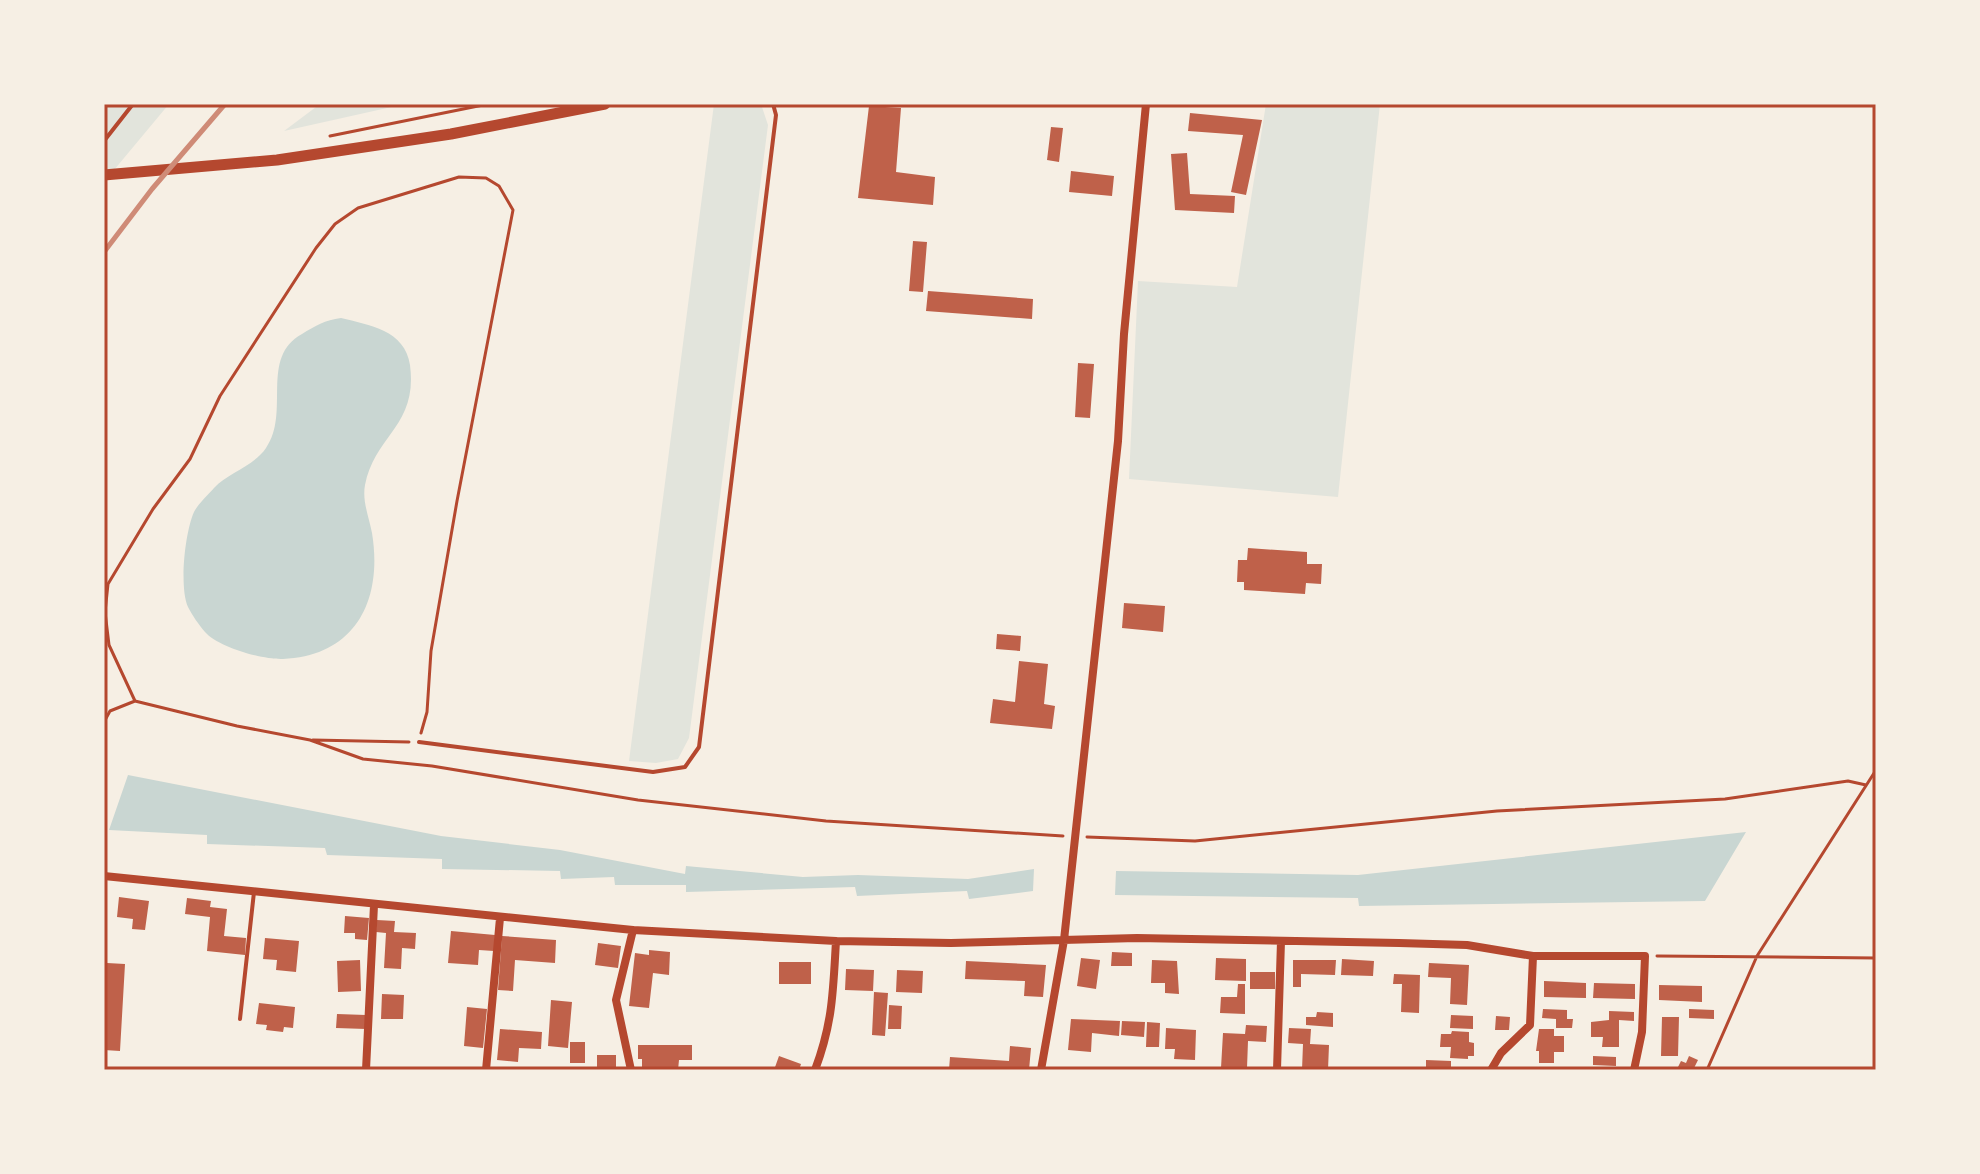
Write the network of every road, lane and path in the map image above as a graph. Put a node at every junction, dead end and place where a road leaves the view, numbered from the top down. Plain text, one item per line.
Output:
1 (133, 104) edge
2 (488, 104) edge
3 (605, 104) edge
4 (773, 104) edge
5 (1146, 104) edge
6 (325, 137) dead end
7 (104, 141) edge
8 (104, 175) edge
9 (135, 701) junction
10 (104, 722) edge
11 (310, 740) junction
12 (419, 742) junction
13 (1876, 770) edge
14 (1866, 785) junction
15 (1075, 836) junction
16 (104, 876) edge
17 (254, 892) junction
18 (374, 905) junction
19 (500, 918) junction
20 (633, 930) junction
21 (1064, 940) junction
22 (836, 941) junction
23 (1281, 941) junction
24 (1533, 956) junction
25 (1645, 956) junction
26 (1757, 956) junction
27 (1876, 958) edge
28 (240, 1019) dead end
29 (366, 1070) edge
30 (486, 1070) edge
31 (631, 1070) edge
32 (815, 1070) edge
33 (1041, 1070) edge
34 (1277, 1070) edge
35 (1491, 1070) edge
36 (1634, 1070) edge
37 (1707, 1070) edge

1 - 7 lane
2 - 6 path
3 - 8 street
4 - 12 lane
5 - 15 street
9 - 10 path
9 - 11 path
9 - 12 path
11 - 12 path
11 - 15 path
13 - 14 path
14 - 15 path
14 - 26 path
15 - 21 street
16 - 17 street
17 - 18 street
17 - 28 lane
18 - 19 street
18 - 29 street
19 - 20 street
19 - 30 street
20 - 22 street
20 - 31 street
21 - 22 street
21 - 23 street
21 - 33 street
22 - 32 street
23 - 24 street
23 - 34 street
24 - 25 street
24 - 35 street
25 - 26 path
25 - 36 street
26 - 27 path
26 - 37 path

